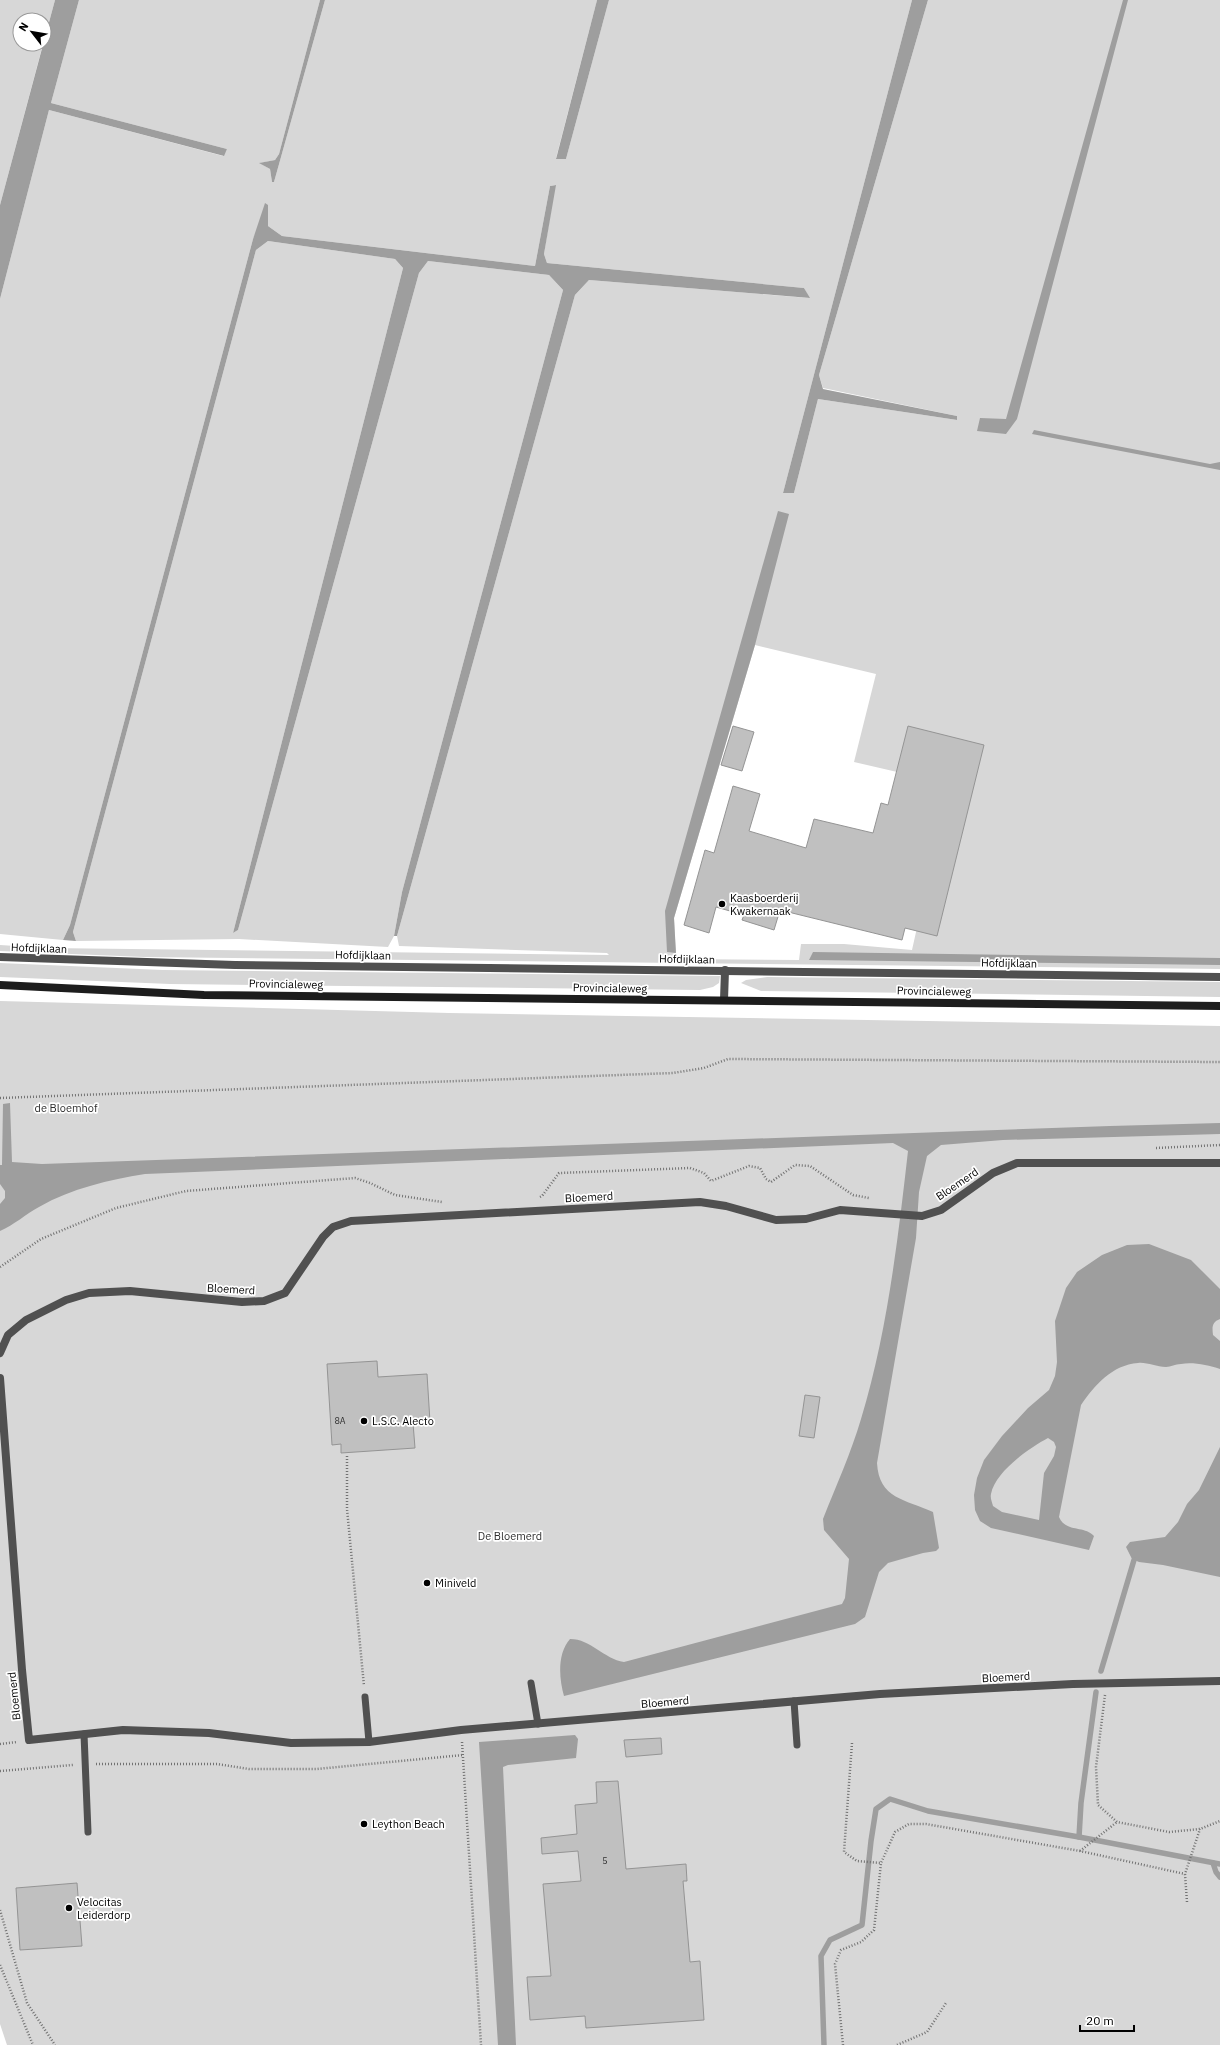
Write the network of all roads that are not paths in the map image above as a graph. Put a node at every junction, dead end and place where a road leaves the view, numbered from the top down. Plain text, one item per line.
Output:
1 (0, 957) edge
2 (726, 970) junction
3 (1220, 977) edge
4 (0, 985) edge
5 (724, 1000) junction
6 (1220, 1006) edge
7 (1220, 1163) edge
8 (0, 1353) edge
9 (0, 1378) edge
10 (1220, 1681) edge
11 (531, 1683) dead end
12 (365, 1696) road end
13 (794, 1701) junction
14 (538, 1724) junction
15 (84, 1734) junction
16 (369, 1742) junction
17 (797, 1745) dead end
18 (88, 1832) dead end

1 - 2 street, Hofdijklaan
2 - 3 street, Hofdijklaan
2 - 5 street, Hofdijklaan
4 - 5 main road, Provincialeweg
5 - 6 main road, Provincialeweg
7 - 8 street, Bloemerd
9 - 15 street, Bloemerd
10 - 13 street, Bloemerd
11 - 14 lane
12 - 16 lane
13 - 14 street, Bloemerd
13 - 17 lane
14 - 16 street, Bloemerd
15 - 16 street, Bloemerd
15 - 18 lane

